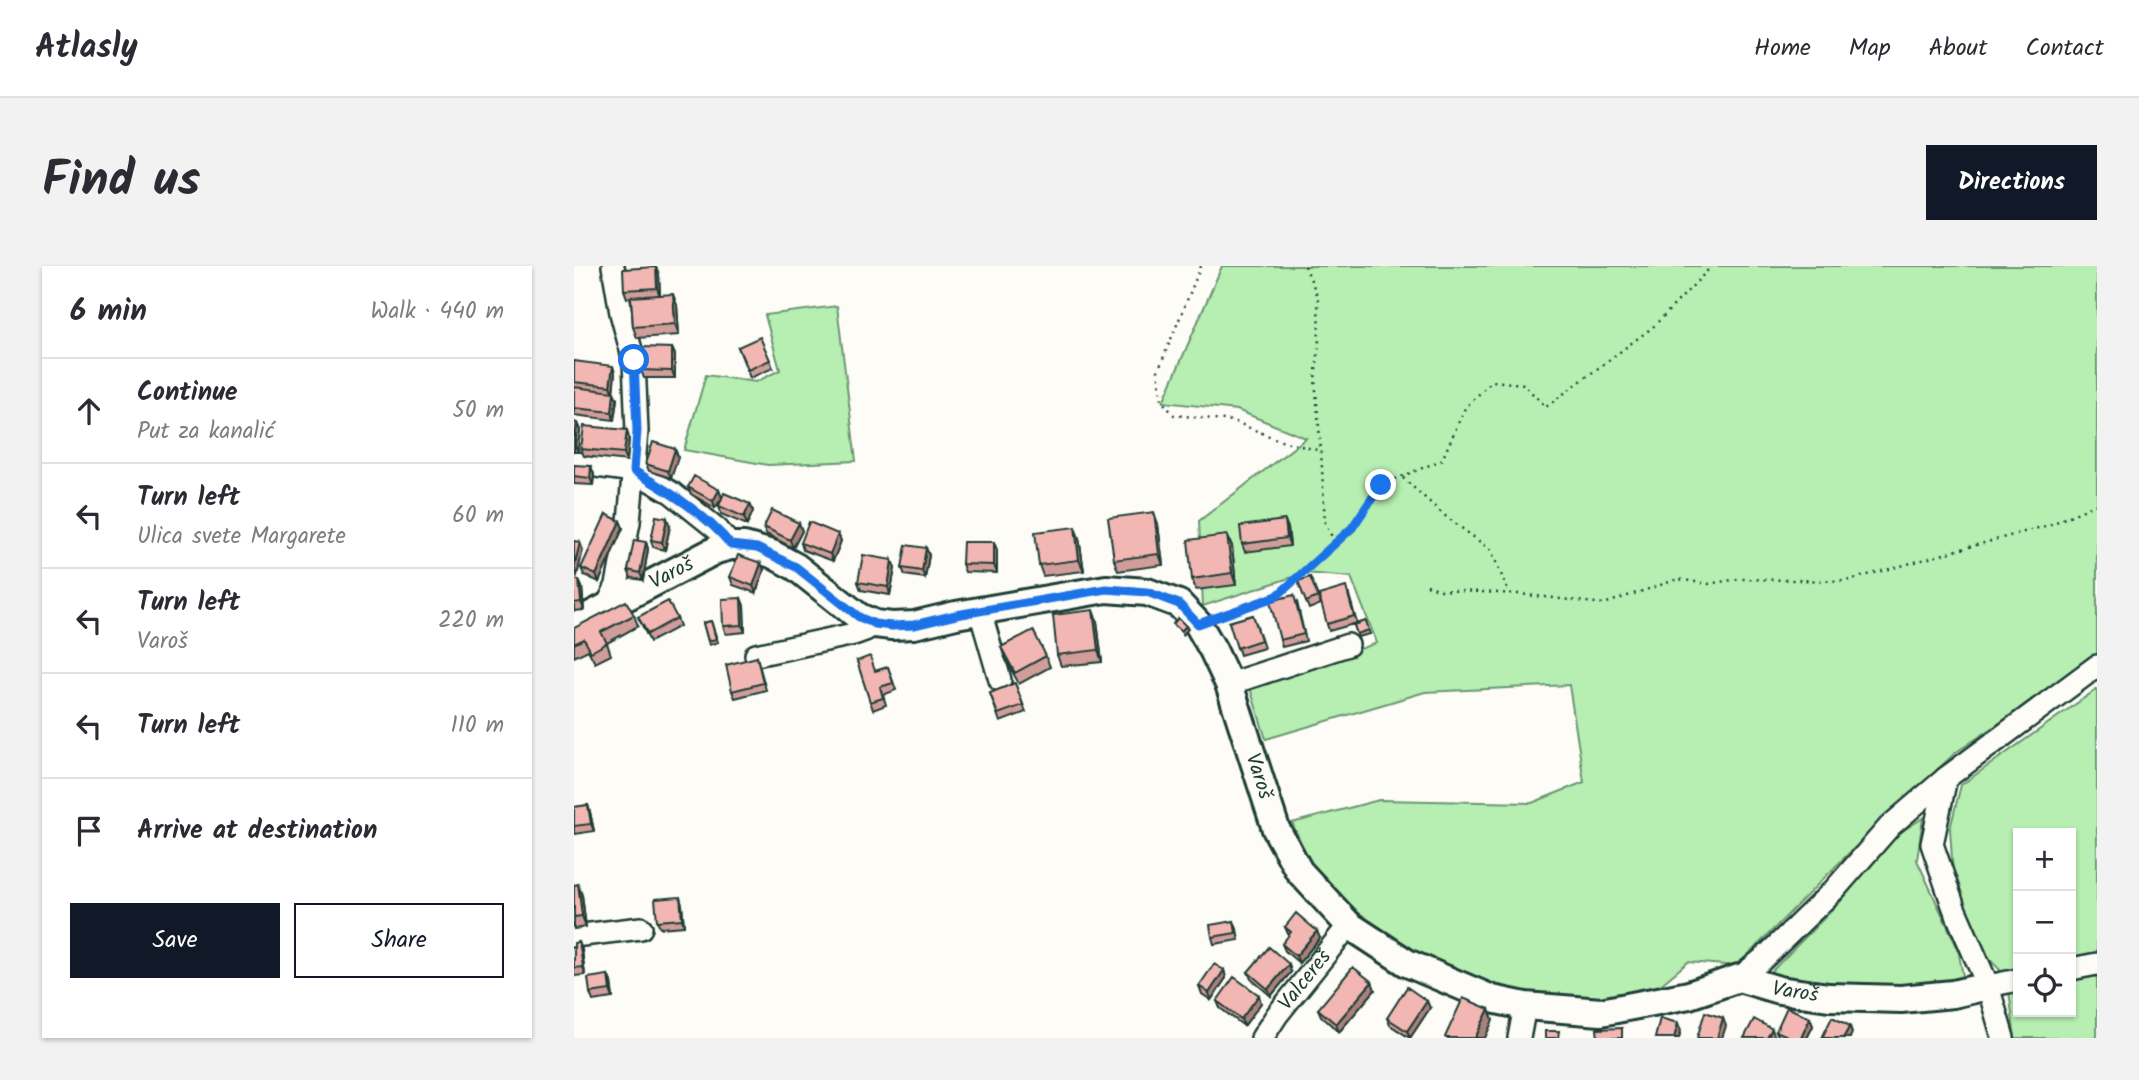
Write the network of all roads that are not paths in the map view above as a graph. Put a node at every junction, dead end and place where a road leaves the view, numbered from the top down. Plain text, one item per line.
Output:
1 (613, 266) edge
2 (574, 463) edge
3 (634, 471) junction
4 (731, 545) junction
5 (607, 606) junction
6 (980, 611) junction
7 (574, 624) edge
8 (875, 624) junction
9 (1348, 645) dead end
10 (756, 655) edge
11 (2097, 666) edge
12 (1000, 680) dead end
13 (1229, 684) junction
14 (1946, 778) junction
15 (1349, 925) junction
16 (641, 928) dead end
17 (574, 936) edge
18 (2097, 964) edge
19 (2076, 969) edge
20 (1739, 978) junction
21 (2013, 981) edge
22 (1988, 986) junction
23 (1525, 1006) junction
24 (1262, 1038) edge
25 (1518, 1038) edge
26 (2003, 1038) edge

1 - 3 street
2 - 3 street
3 - 4 street
3 - 5 street
4 - 5 main road, Varoš
4 - 8 main road, Varoš
5 - 7 main road, Varoš
6 - 8 main road, Varoš
6 - 12 street
6 - 13 main road, Varoš
8 - 10 street
9 - 13 street
11 - 14 street
13 - 15 main road, Varoš
14 - 20 street
14 - 22 street
15 - 23 main road, Varoš
15 - 24 street, Valcereš
16 - 17 street
18 - 19 street
20 - 22 main road, Varoš
20 - 23 main road, Varoš
21 - 22 street
22 - 26 street
23 - 25 street

